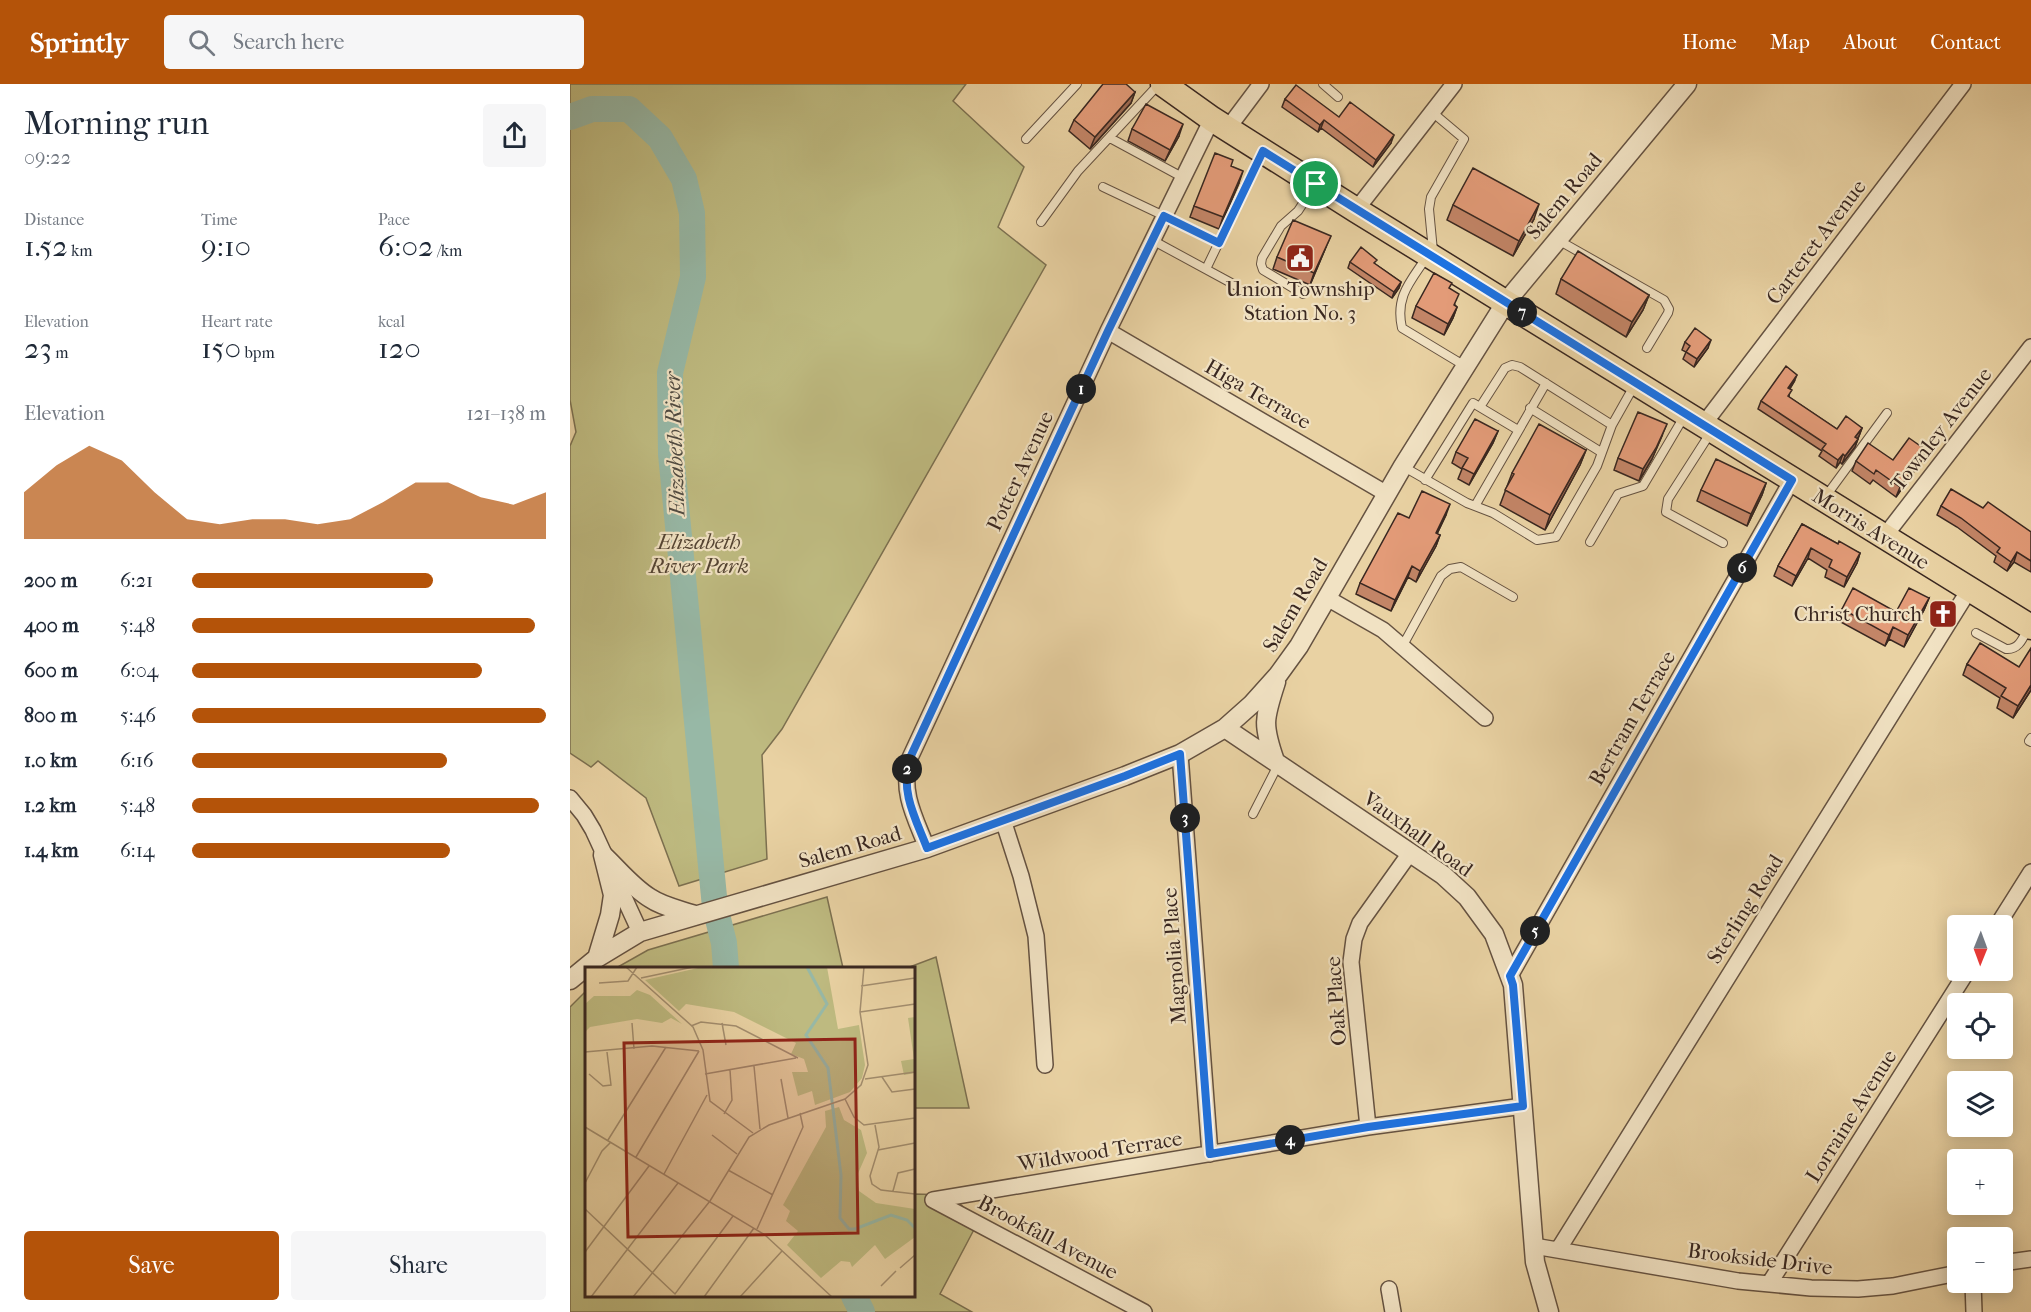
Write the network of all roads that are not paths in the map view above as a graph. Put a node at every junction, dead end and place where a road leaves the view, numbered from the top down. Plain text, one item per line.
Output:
1 (1077, 84) edge
2 (1161, 84) edge
3 (1261, 84) edge
4 (1323, 84) edge
5 (1454, 84) edge
6 (1687, 84) edge
7 (1963, 84) edge
8 (1338, 97) dead end
9 (1432, 112) junction
10 (1220, 123) junction
11 (1110, 138) junction
12 (1026, 139) dead end
13 (1263, 151) junction
14 (1182, 177) junction
15 (1316, 184) junction
16 (1103, 187) dead end
17 (1356, 210) junction
18 (1164, 216) junction
19 (1041, 222) dead end
20 (1152, 240) junction
21 (1556, 240) junction
22 (1219, 243) junction
23 (1431, 256) junction
24 (1206, 269) junction
25 (1235, 285) dead end
26 (1303, 294) dead end
27 (1506, 302) junction
28 (1108, 331) junction
29 (2031, 347) edge
30 (1647, 348) dead end
31 (1465, 366) junction
32 (1546, 383) junction
33 (1635, 383) junction
34 (1477, 405) junction
35 (1530, 408) junction
36 (1887, 413) dead end
37 (1700, 423) junction
38 (1612, 425) junction
39 (1518, 430) junction
40 (1601, 452) junction
41 (1403, 466) junction
42 (1425, 480) junction
43 (1792, 480) junction
44 (1387, 494) junction
45 (1823, 500) junction
46 (1475, 506) junction
47 (1884, 537) junction
48 (1590, 542) dead end
49 (1723, 543) dead end
50 (1968, 590) junction
51 (1514, 597) dead end
52 (1327, 598) junction
53 (2030, 627) edge
54 (1976, 633) dead end
55 (1402, 646) junction
56 (1278, 675) junction
57 (1485, 718) dead end
58 (1225, 728) junction
59 (1180, 754) junction
60 (1277, 762) junction
61 (570, 798) edge
62 (1253, 814) dead end
63 (1003, 820) junction
64 (927, 848) junction
65 (1410, 852) junction
66 (603, 855) junction
67 (2031, 872) edge
68 (695, 915) junction
69 (2004, 915) edge
70 (640, 932) junction
71 (597, 958) junction
72 (586, 967) edge
73 (585, 968) edge
74 (1510, 976) junction
75 (570, 980) edge
76 (1961, 981) edge
77 (1045, 1065) dead end
78 (1523, 1106) junction
79 (1368, 1127) junction
80 (1210, 1154) junction
81 (933, 1200) joint
82 (1534, 1246) junction
83 (1558, 1250) junction
84 (2031, 1259) edge
85 (2013, 1261) edge
86 (1947, 1275) edge
87 (1769, 1284) junction
88 (1389, 1289) dead end
89 (1973, 1293) edge
90 (1144, 1312) edge
91 (1393, 1312) edge
92 (1549, 1312) edge
93 (1974, 1312) edge

1 - 12 lane
2 - 10 main road, Morris Avenue
2 - 11 lane
3 - 10 street, Potter Avenue
4 - 8 lane
5 - 9 street
6 - 21 street, Salem Road
7 - 37 street, Carteret Avenue
9 - 17 street
9 - 23 lane
10 - 13 main road, Morris Avenue
10 - 14 street, Potter Avenue
11 - 14 lane
11 - 19 lane
13 - 15 main road, Morris Avenue
13 - 22 lane
14 - 18 street, Potter Avenue
15 - 17 main road, Morris Avenue
15 - 26 lane
16 - 18 lane
17 - 23 main road, Morris Avenue
18 - 20 street, Potter Avenue
18 - 22 lane
20 - 24 lane
20 - 28 street, Potter Avenue
21 - 27 street, Salem Road
21 - 30 lane
22 - 24 lane
23 - 27 main road, Morris Avenue
23 - 31 lane
24 - 25 lane
27 - 31 street, Salem Road
27 - 33 main road, Morris Avenue
28 - 44 street, Higa Terrace
28 - 64 street, Potter Avenue
29 - 47 street, Townley Avenue
31 - 41 street, Salem Road
32 - 34 lane
32 - 35 lane
32 - 38 lane
33 - 37 main road, Morris Avenue
33 - 38 lane
34 - 39 lane
34 - 42 lane
35 - 39 lane
35 - 40 lane
36 - 45 lane
37 - 43 main road, Morris Avenue
37 - 48 lane
37 - 49 lane
38 - 40 lane
39 - 46 lane
40 - 46 lane
41 - 42 lane
41 - 44 street, Salem Road
42 - 46 lane
43 - 45 main road, Morris Avenue
43 - 74 street, Bertram Terrace
44 - 52 street, Salem Road
45 - 47 main road, Morris Avenue
47 - 50 main road, Morris Avenue
50 - 53 main road, Morris Avenue
50 - 83 street, Sterling Road
51 - 55 lane
52 - 55 street
52 - 56 street, Salem Road
53 - 54 lane
55 - 57 street
56 - 58 street, Salem Road
56 - 60 street
58 - 59 street, Salem Road
58 - 60 street, Vauxhall Road
59 - 63 street, Salem Road
59 - 80 street, Magnolia Place
60 - 62 lane
60 - 65 street, Vauxhall Road
61 - 66 street
63 - 64 street, Salem Road
63 - 77 street
64 - 68 street, Salem Road
65 - 74 street, Vauxhall Road
65 - 79 street, Oak Place
66 - 68 street
66 - 70 street
66 - 71 street
67 - 69 street
68 - 70 street, Salem Road
70 - 71 street, Salem Road
71 - 72 street, Salem Road
73 - 75 street, Salem Road
74 - 78 street, Vauxhall Road
76 - 87 street, Lorraine Avenue
78 - 79 street, Wildwood Terrace
78 - 82 street, Vauxhall Road
79 - 80 street, Wildwood Terrace
80 - 81 street, Wildwood Terrace
81 - 90 street, Brookfall Avenue
82 - 83 street, Brookside Drive
82 - 92 street, Vauxhall Road
83 - 87 street, Brookside Drive
84 - 85 street
86 - 87 street, Brookside Drive
88 - 91 street
89 - 93 street

